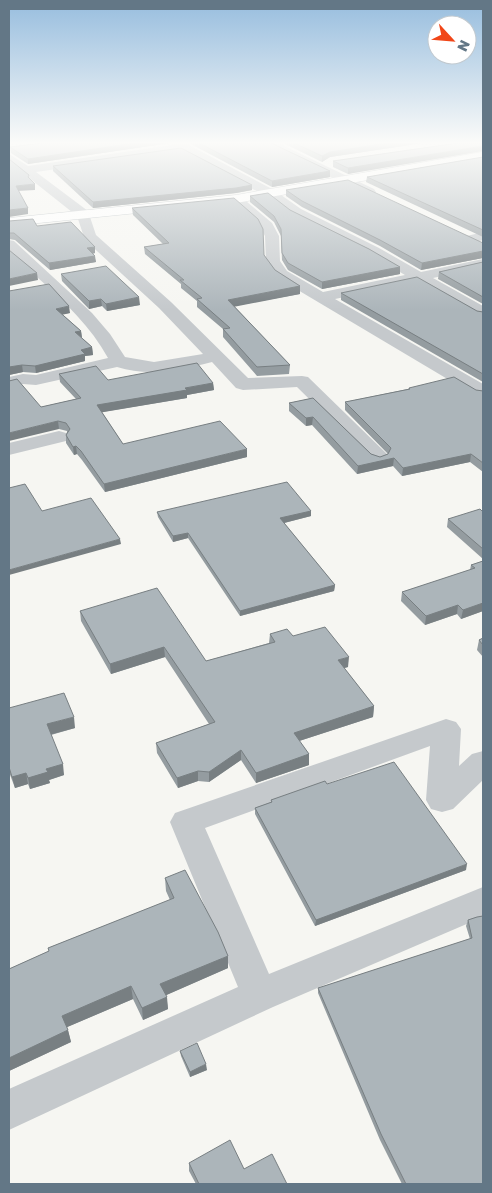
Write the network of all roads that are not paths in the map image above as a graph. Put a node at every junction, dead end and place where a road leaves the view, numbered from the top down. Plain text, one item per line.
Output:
1 (65, 199) edge
2 (230, 199) edge
3 (237, 199) edge
4 (278, 199) edge
5 (82, 214) junction
6 (9, 222) edge
7 (459, 232) edge
8 (479, 240) edge
9 (11, 249) edge
10 (483, 263) edge
11 (121, 264) junction
12 (102, 267) edge
13 (420, 276) junction
14 (323, 297) junction
15 (483, 312) edge
16 (216, 356) junction
17 (118, 361) junction
18 (9, 382) edge
19 (483, 392) edge
20 (59, 437) dead end
21 (9, 450) edge
22 (379, 457) edge
23 (483, 762) edge
24 (483, 902) edge
25 (260, 996) junction
26 (9, 1110) edge

1 - 5 street
2 - 5 street
3 - 14 street
4 - 13 street
5 - 6 street
5 - 11 street
7 - 8 street
9 - 17 street
10 - 13 street
11 - 12 street
11 - 16 street
13 - 14 street
13 - 15 street
14 - 19 street
16 - 17 street
16 - 22 street
17 - 18 street
20 - 21 street
23 - 25 street
24 - 25 street
25 - 26 street

